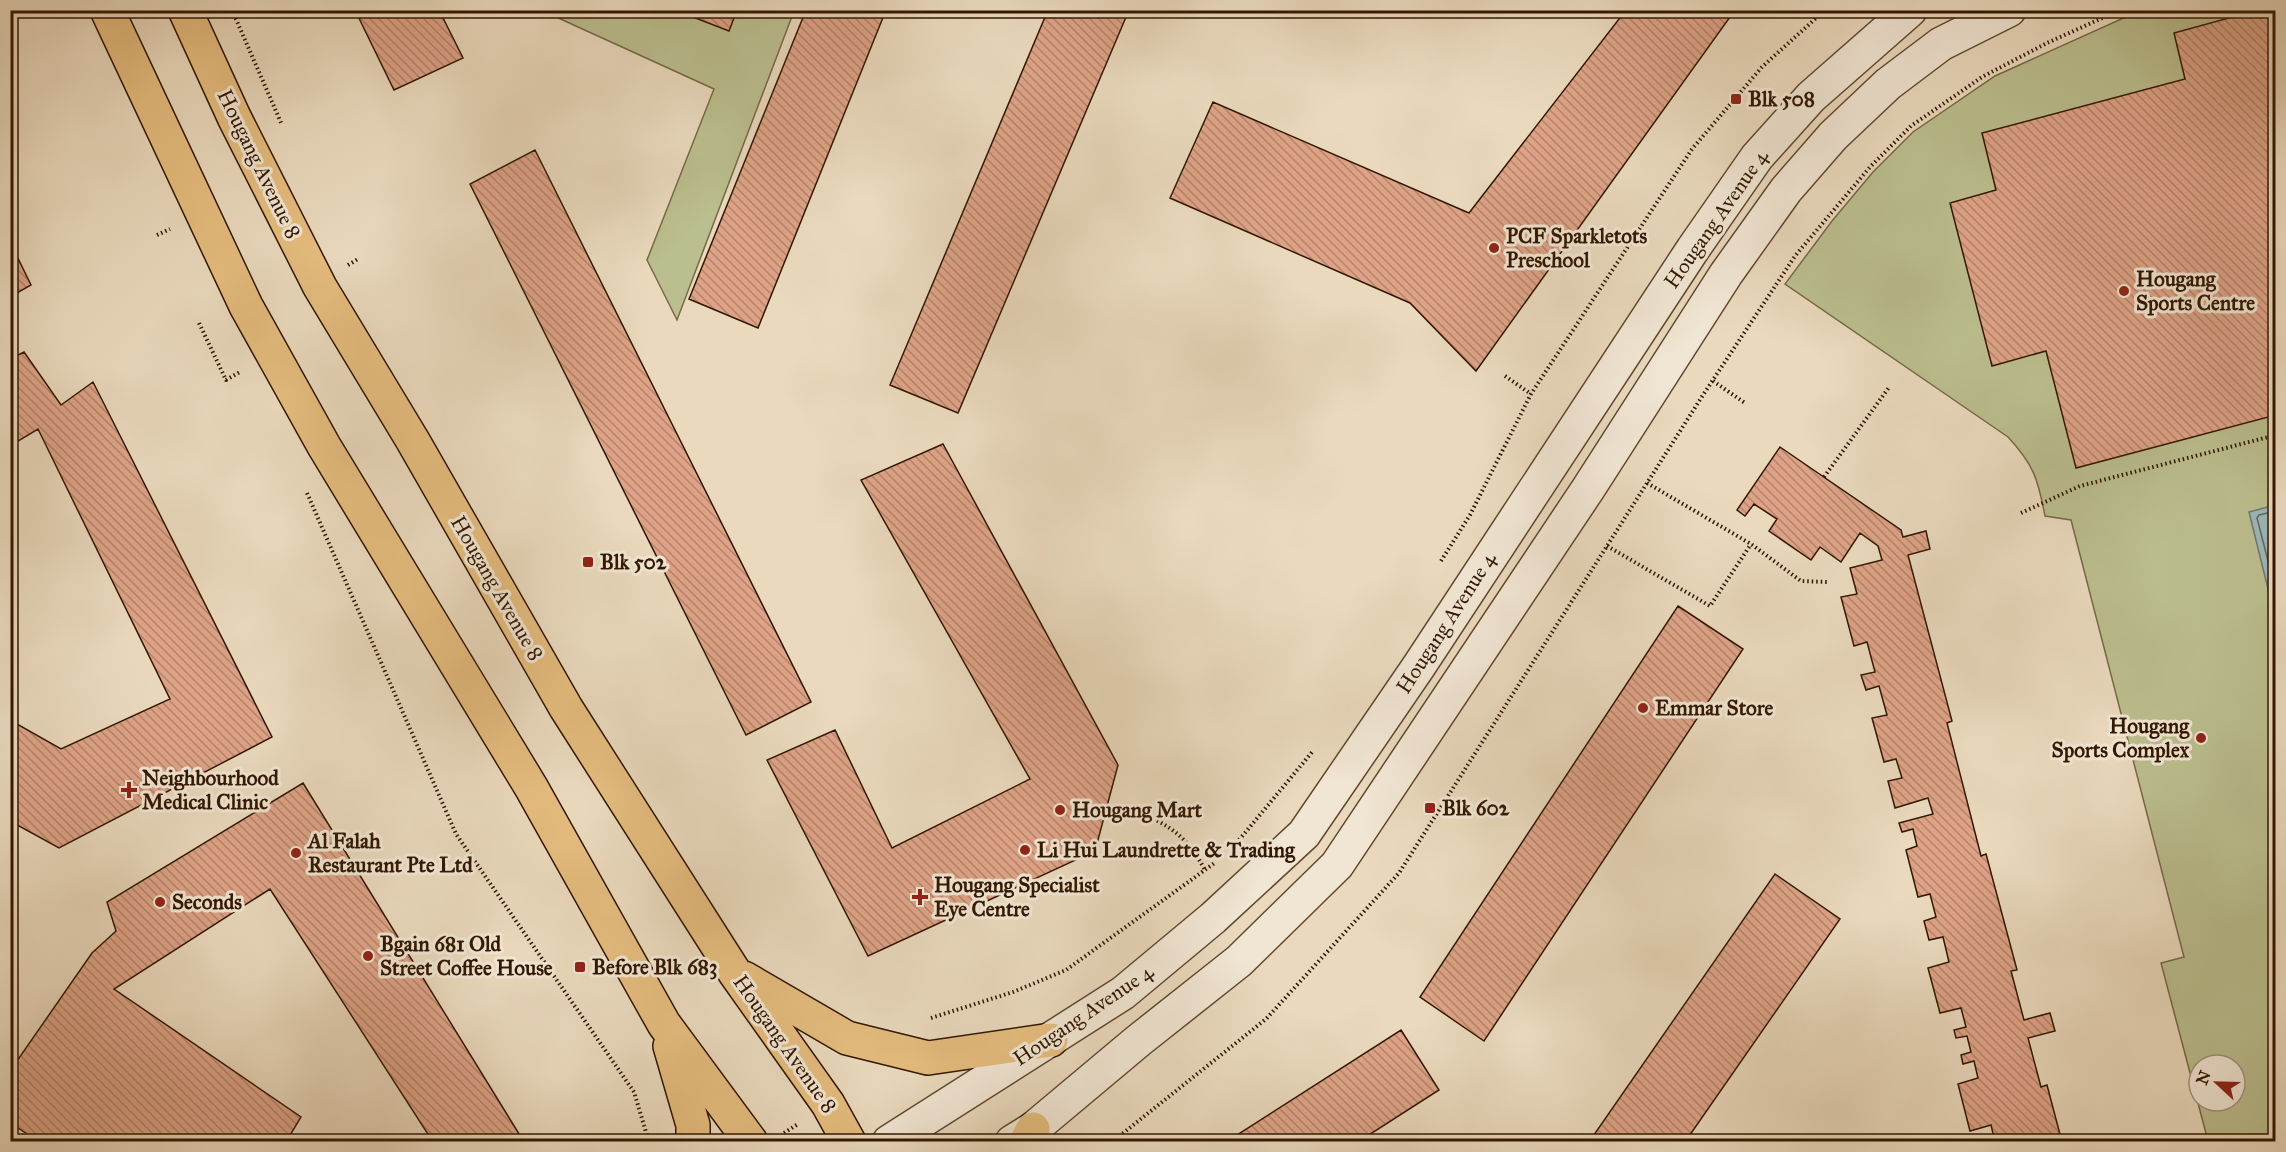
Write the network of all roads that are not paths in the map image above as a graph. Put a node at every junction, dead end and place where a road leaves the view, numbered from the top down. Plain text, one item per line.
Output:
1 (107, 10) edge
2 (185, 10) edge
3 (1910, 10) edge
4 (2010, 10) edge
5 (1693, 249) junction
6 (1726, 274) junction
7 (1550, 465) junction
8 (1588, 489) junction
9 (735, 973) junction
10 (663, 1024) junction
11 (1051, 1040) junction
12 (1023, 1137) edge
13 (693, 1142) edge
14 (751, 1142) edge
15 (849, 1142) edge
16 (889, 1142) edge

1 - 10 main road
2 - 9 main road, Hougang Avenue 8
3 - 5 street, Hougang Avenue 4
4 - 6 street, Hougang Avenue 4
5 - 6 street
5 - 7 street, Hougang Avenue 4
6 - 8 street, Hougang Avenue 4
7 - 8 street
7 - 11 street, Hougang Avenue 4
8 - 12 street, Hougang Avenue 4
9 - 11 main road
9 - 15 main road, Hougang Avenue 8
10 - 13 main road
10 - 14 main road
11 - 16 street, Hougang Avenue 4

